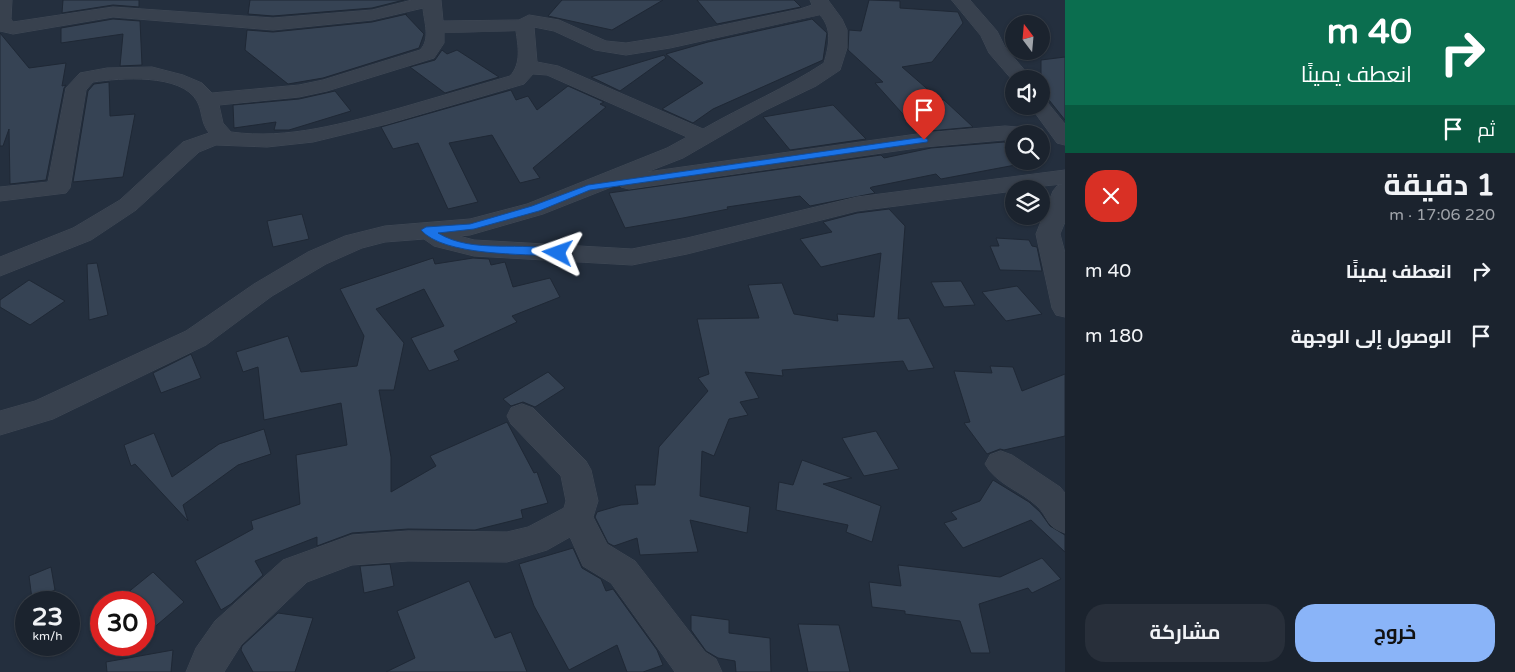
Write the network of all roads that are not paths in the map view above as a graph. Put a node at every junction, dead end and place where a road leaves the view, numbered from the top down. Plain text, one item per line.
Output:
1 (3, 0) edge
2 (130, 0) edge
3 (431, 0) edge
4 (961, 0) edge
5 (820, 4) edge
6 (101, 15) junction
7 (48, 23) junction
8 (524, 24) junction
9 (433, 27) junction
10 (0, 42) edge
11 (528, 67) junction
12 (1014, 70) edge
13 (207, 100) junction
14 (1047, 115) edge
15 (1005, 132) edge
16 (1050, 135) edge
17 (704, 137) junction
18 (1064, 137) edge
19 (224, 138) junction
20 (1064, 184) edge
21 (588, 188) junction
22 (0, 194) edge
23 (426, 230) junction
24 (0, 267) edge
25 (1065, 308) edge
26 (522, 416) dead end
27 (0, 423) edge
28 (1001, 464) dead end
29 (577, 517) junction
30 (1065, 519) edge
31 (205, 672) edge
32 (704, 672) edge

1 - 7 street
2 - 6 street
3 - 6 street
3 - 9 street
4 - 12 street
5 - 8 street
5 - 17 street
6 - 7 street
7 - 10 street
8 - 9 street
8 - 11 street
9 - 13 street
11 - 17 street
11 - 19 street
13 - 19 street
13 - 22 street
14 - 18 street
15 - 21 street
16 - 18 street
17 - 21 street
19 - 24 street
20 - 23 street
20 - 25 street
21 - 23 street
23 - 27 street
26 - 29 street
28 - 30 street
29 - 31 street
29 - 32 street

